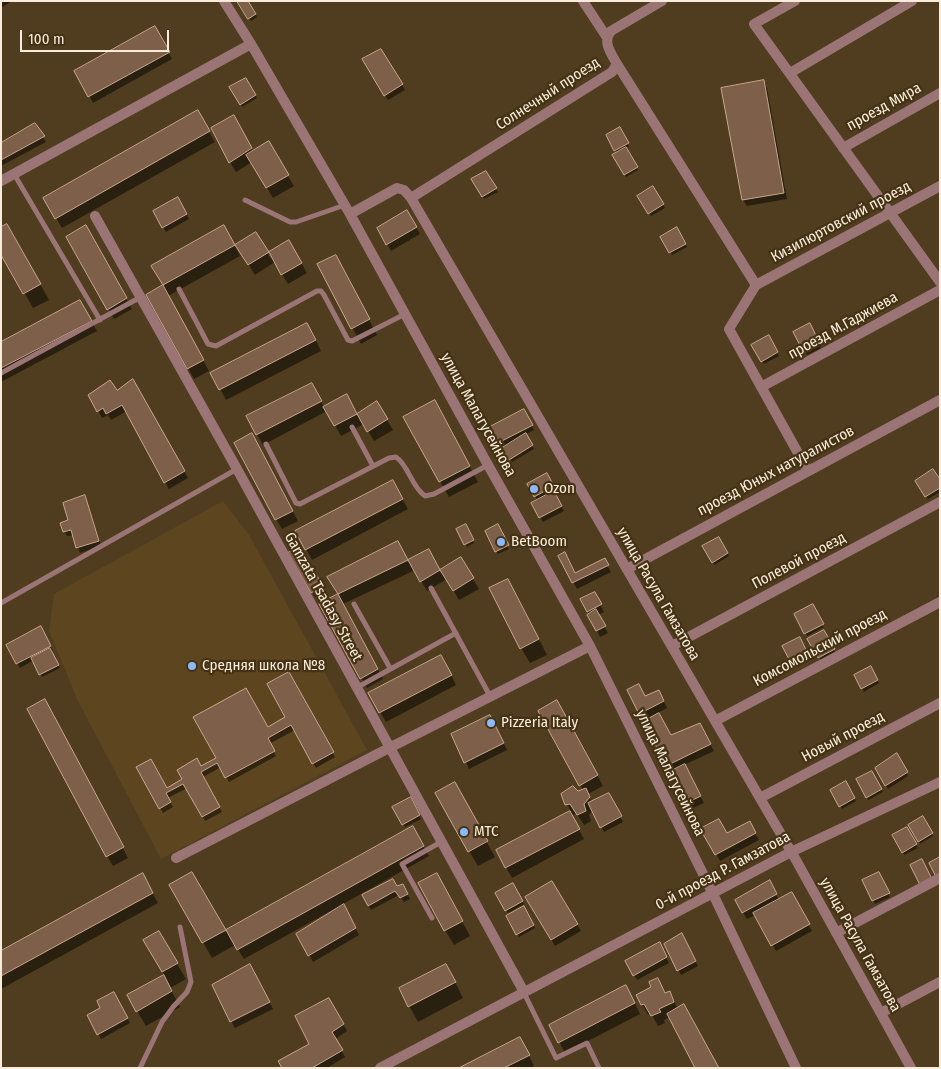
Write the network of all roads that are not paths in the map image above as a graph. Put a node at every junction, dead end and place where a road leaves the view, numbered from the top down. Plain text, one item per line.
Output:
1 (224, 1) edge
2 (583, 1) edge
3 (662, 1) edge
4 (795, 1) edge
5 (912, 1) edge
6 (606, 36) junction
7 (252, 44) junction
8 (617, 64) junction
9 (790, 73) junction
10 (940, 93) edge
11 (843, 148) junction
12 (14, 174) junction
13 (1, 181) edge
14 (940, 186) edge
15 (411, 198) junction
16 (245, 200) dead end
17 (348, 209) junction
18 (890, 212) junction
19 (95, 216) dead end
20 (940, 282) edge
21 (756, 285) junction
22 (179, 289) dead end
23 (940, 290) edge
24 (139, 298) junction
25 (406, 314) junction
26 (100, 320) junction
27 (1, 373) edge
28 (761, 388) junction
29 (940, 400) edge
30 (352, 428) dead end
31 (266, 444) dead end
32 (488, 465) junction
33 (373, 466) junction
34 (237, 469) junction
35 (808, 471) junction
36 (940, 502) edge
37 (627, 569) junction
38 (431, 588) dead end
39 (940, 602) edge
40 (1, 603) edge
41 (354, 604) dead end
42 (456, 633) junction
43 (590, 646) junction
44 (672, 646) junction
45 (390, 668) junction
46 (356, 688) junction
47 (490, 696) junction
48 (940, 703) edge
49 (715, 720) junction
50 (389, 748) junction
51 (940, 782) edge
52 (760, 798) junction
53 (441, 842) junction
54 (791, 852) junction
55 (176, 858) dead end
56 (940, 878) edge
57 (713, 894) junction
58 (432, 918) dead end
59 (180, 927) dead end
60 (836, 933) junction
61 (940, 982) edge
62 (524, 992) junction
63 (881, 1013) junction
64 (140, 1068) edge
65 (380, 1068) edge
66 (599, 1068) edge
67 (796, 1068) edge
68 (911, 1068) edge

1 - 7 street, улица Малагусейнова
2 - 6 street
3 - 6 street, Солнечный проезд
4 - 9 street
5 - 9 street
6 - 8 street, Солнечный проезд
7 - 12 street
7 - 17 street, улица Малагусейнова
8 - 15 street, Солнечный проезд
8 - 21 street
9 - 11 street
10 - 11 street, проезд Мира
11 - 18 street
12 - 13 street
12 - 26 lane
14 - 18 street, Кизилюртовский проезд
15 - 17 street
15 - 37 street, улица Расула Гамзатова
16 - 17 lane
17 - 25 street, улица Малагусейнова
18 - 20 street
18 - 21 street, Кизилюртовский проезд
19 - 24 street, Gamzata Tsadasy Street
21 - 28 street
22 - 25 lane
23 - 28 street, проезд М.Гаджиева
24 - 26 lane
24 - 34 street, Gamzata Tsadasy Street
25 - 32 street, улица Малагусейнова
26 - 27 lane
28 - 35 street
29 - 35 street, проезд Юных натуралистов
30 - 33 lane
31 - 33 lane
32 - 33 lane
32 - 43 street, улица Малагусейнова
34 - 40 lane
34 - 46 street, Gamzata Tsadasy Street
35 - 37 street, проезд Юных натуралистов
36 - 44 street, Полевой проезд
37 - 44 street, улица Расула Гамзатова
38 - 42 lane
39 - 49 street, Комсомольский проезд
41 - 45 lane
42 - 45 lane
42 - 47 lane
43 - 47 street
43 - 57 street, улица Малагусейнова
44 - 49 street, улица Расула Гамзатова
45 - 46 lane
46 - 50 street, Gamzata Tsadasy Street
47 - 50 street
48 - 52 street, Новый проезд
49 - 52 street, улица Расула Гамзатова
50 - 53 street, Gamzata Tsadasy Street
50 - 55 street
51 - 54 street, 0-й проезд Р. Гамзатова
52 - 54 street, улица Расула Гамзатова
53 - 58 lane
53 - 62 street, Gamzata Tsadasy Street
54 - 57 street, 0-й проезд Р. Гамзатова
54 - 60 street, улица Расула Гамзатова
56 - 60 street
57 - 62 street, 0-й проезд Р. Гамзатова
57 - 67 street, улица Малагусейнова
59 - 64 lane
60 - 63 street, улица Расула Гамзатова
61 - 63 street
62 - 65 street, 0-й проезд Р. Гамзатова
62 - 66 lane
63 - 68 street, улица Расула Гамзатова

